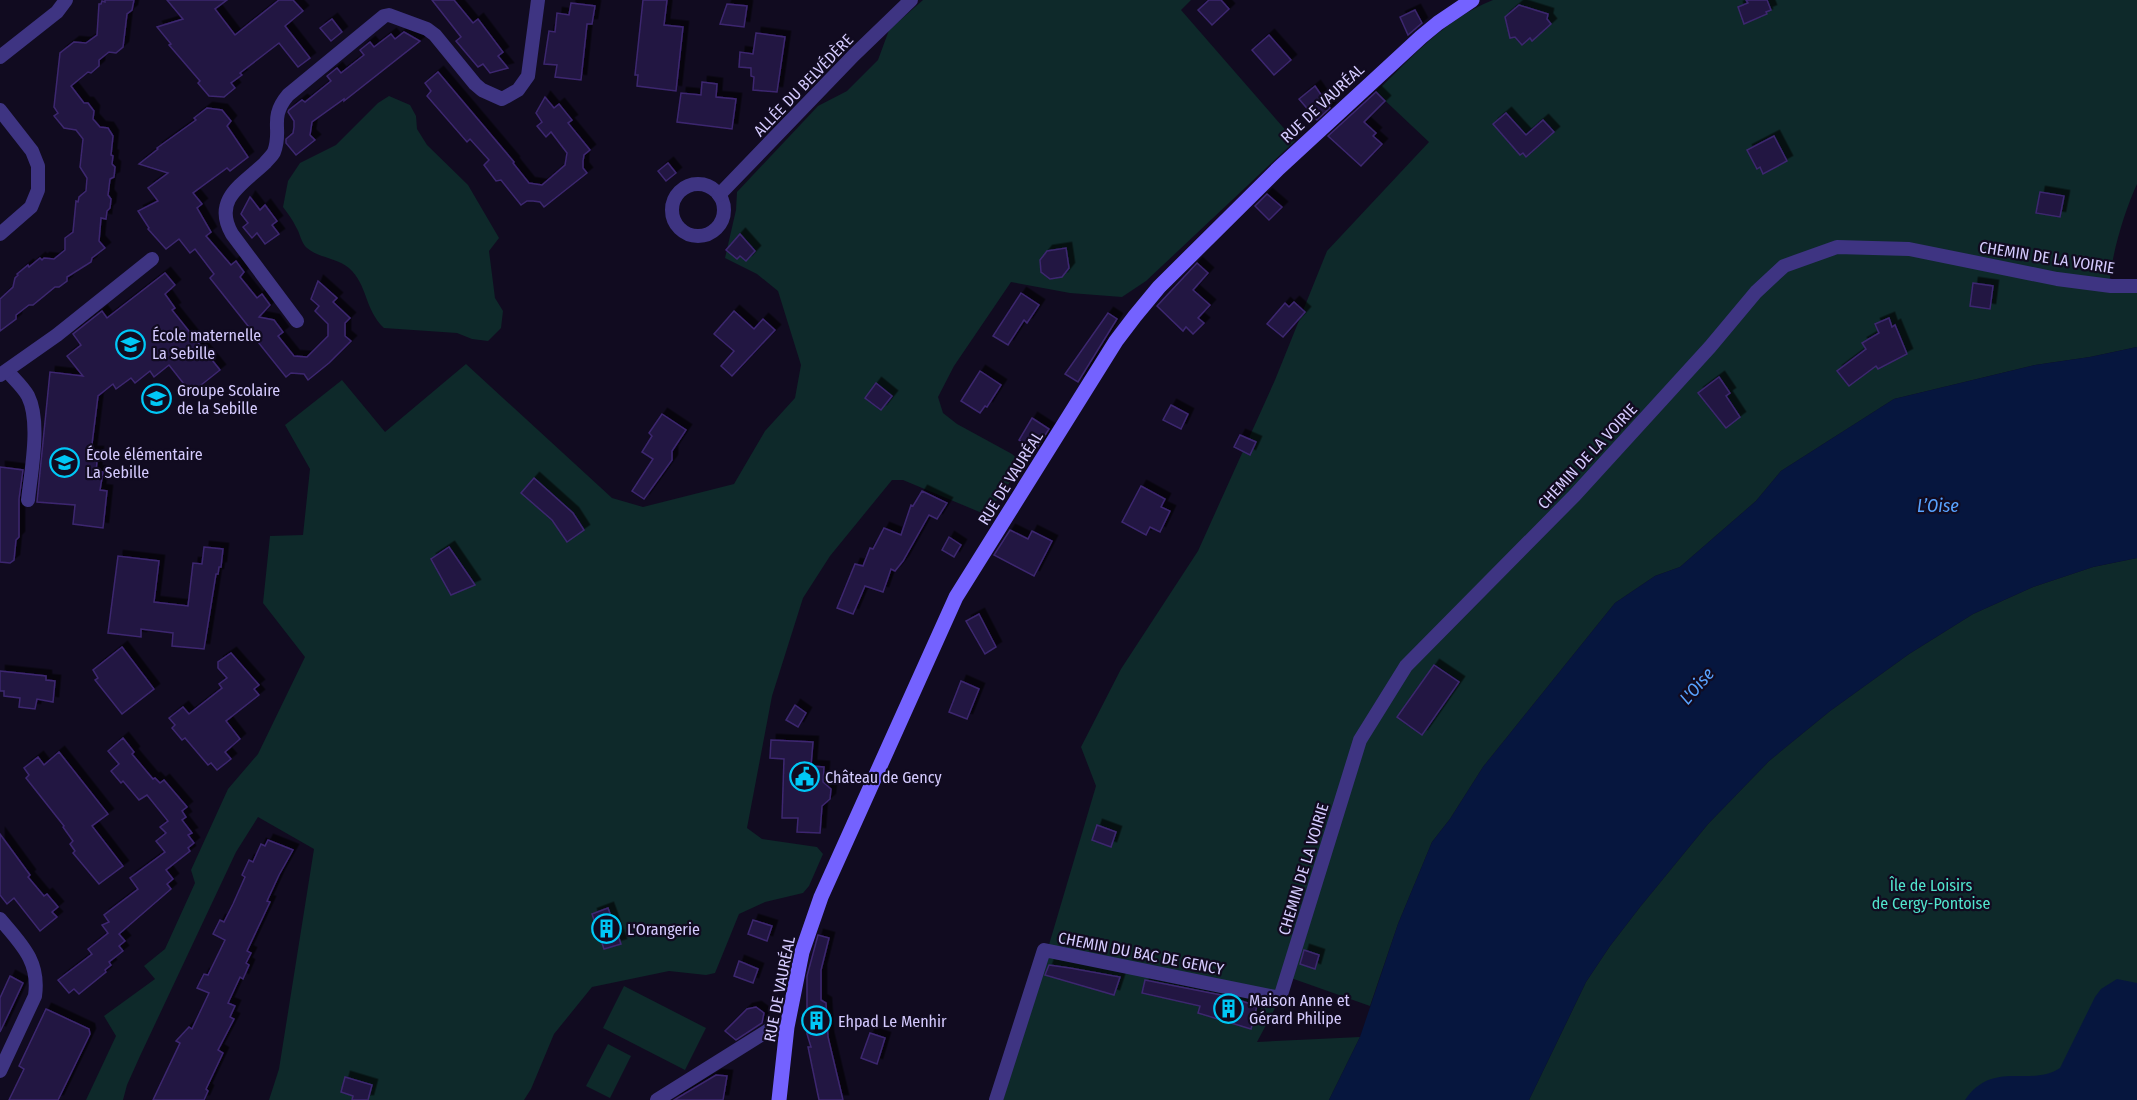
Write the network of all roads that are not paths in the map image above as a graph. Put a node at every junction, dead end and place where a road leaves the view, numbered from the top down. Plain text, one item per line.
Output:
1 (66, 0) edge
2 (538, 0) edge
3 (911, 0) edge
4 (1472, 0) edge
5 (0, 57) edge
6 (0, 110) edge
7 (719, 195) dead end
8 (0, 234) edge
9 (152, 259) dead end
10 (2137, 286) edge
11 (297, 321) dead end
12 (3, 373) edge
13 (28, 500) dead end
14 (0, 919) edge
15 (1280, 998) joint
16 (787, 1027) junction
17 (0, 1071) edge
18 (657, 1100) edge
19 (779, 1100) edge
20 (996, 1100) edge

1 - 5 street
2 - 11 street
3 - 7 street, ALLÉE DU BELVÉDÈRE
4 - 16 street, RUE DE VAURÉAL
6 - 8 street
9 - 12 street
10 - 15 street, CHEMIN DE LA VOIRIE
12 - 13 street
14 - 17 street
15 - 20 street, CHEMIN DU BAC DE GENCY
16 - 18 street
16 - 19 street, RUE DE VAURÉAL

